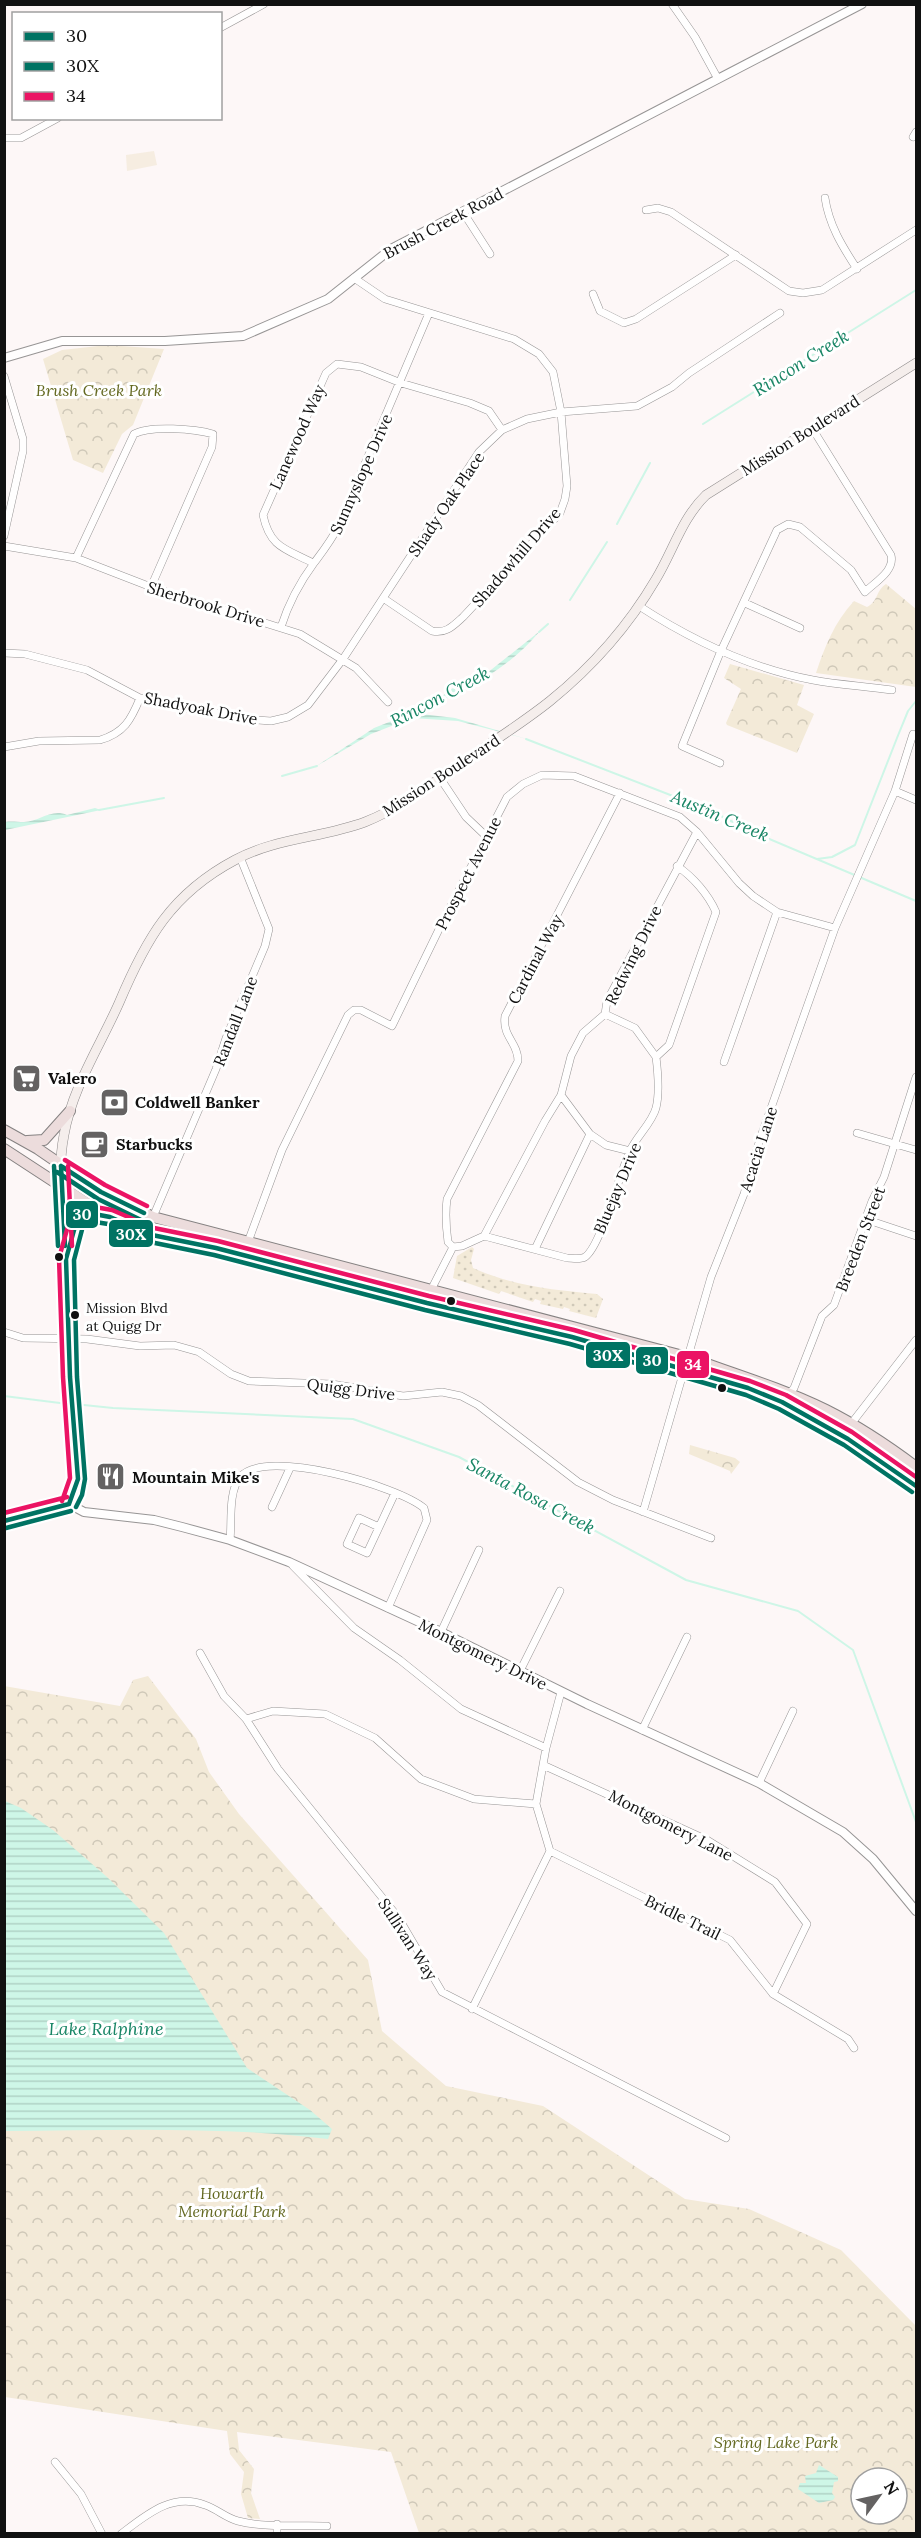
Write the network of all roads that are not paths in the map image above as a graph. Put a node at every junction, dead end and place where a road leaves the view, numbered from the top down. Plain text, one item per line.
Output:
1 (264, 4) edge
2 (672, 4) edge
3 (862, 4) edge
4 (222, 27) edge
5 (718, 79) junction
6 (53, 120) edge
7 (4, 138) edge
8 (825, 198) dead end
9 (646, 210) dead end
10 (463, 212) junction
11 (916, 230) edge
12 (490, 254) dead end
13 (736, 255) junction
14 (857, 269) junction
15 (354, 278) junction
16 (593, 294) dead end
17 (429, 313) junction
18 (780, 314) dead end
19 (4, 358) edge
20 (916, 363) edge
21 (4, 376) edge
22 (401, 383) junction
23 (561, 412) junction
24 (812, 428) junction
25 (502, 430) junction
26 (4, 537) edge
27 (4, 546) edge
28 (76, 558) junction
29 (314, 563) junction
30 (151, 587) junction
31 (383, 598) junction
32 (745, 603) junction
33 (639, 606) junction
34 (281, 627) junction
35 (800, 628) dead end
36 (4, 653) edge
37 (720, 653) junction
38 (343, 658) junction
39 (892, 690) dead end
40 (140, 698) junction
41 (388, 702) dead end
42 (913, 734) dead end
43 (4, 747) edge
44 (720, 763) dead end
45 (440, 778) junction
46 (895, 791) junction
47 (620, 793) junction
48 (916, 800) edge
49 (697, 832) junction
50 (487, 837) junction
51 (240, 858) junction
52 (677, 866) junction
53 (777, 912) junction
54 (835, 928) junction
55 (604, 1014) junction
56 (656, 1057) junction
57 (724, 1062) dead end
58 (916, 1077) edge
59 (561, 1095) junction
60 (70, 1111) junction
61 (4, 1130) edge
62 (857, 1133) dead end
63 (590, 1134) junction
64 (24, 1141) junction
65 (893, 1144) junction
66 (4, 1149) edge
67 (916, 1150) edge
68 (630, 1151) junction
69 (61, 1166) junction
70 (61, 1186) junction
71 (110, 1217) junction
72 (153, 1217) junction
73 (865, 1219) junction
74 (484, 1236) junction
75 (916, 1236) edge
76 (248, 1242) junction
77 (453, 1246) junction
78 (535, 1249) junction
79 (66, 1259) junction
80 (431, 1290) junction
81 (427, 1304) junction
82 (4, 1332) edge
83 (69, 1338) junction
84 (916, 1340) edge
85 (686, 1362) junction
86 (789, 1394) junction
87 (851, 1424) junction
88 (916, 1467) edge
89 (290, 1468) junction
90 (916, 1486) edge
91 (396, 1493) junction
92 (69, 1504) junction
93 (272, 1508) dead end
94 (642, 1512) junction
95 (4, 1521) edge
96 (379, 1527) junction
97 (711, 1538) dead end
98 (230, 1540) junction
99 (479, 1550) dead end
100 (289, 1562) junction
101 (560, 1591) dead end
102 (388, 1608) junction
103 (441, 1632) junction
104 (687, 1637) dead end
105 (200, 1653) dead end
106 (520, 1671) junction
107 (561, 1692) junction
108 (793, 1711) dead end
109 (246, 1719) junction
110 (642, 1730) junction
111 (546, 1748) junction
112 (543, 1765) junction
113 (759, 1783) junction
114 (536, 1804) junction
115 (550, 1851) junction
116 (916, 1911) edge
117 (773, 1994) junction
118 (472, 2009) junction
119 (854, 2048) dead end
120 (726, 2138) dead end
121 (55, 2463) dead end
122 (277, 2524) junction
123 (327, 2526) dead end
124 (102, 2534) edge
125 (121, 2534) edge
126 (277, 2534) edge

1 - 4 street
2 - 5 street
3 - 5 street, Brush Creek Road
5 - 10 street, Brush Creek Road
6 - 7 street
8 - 14 street
9 - 13 street
10 - 12 street
10 - 15 street, Brush Creek Road
11 - 14 street
13 - 14 street
13 - 16 street
15 - 17 street, Shadowhill Drive
15 - 19 street, Brush Creek Road
17 - 22 street, Sunnyslope Drive
17 - 23 street, Shadowhill Drive
18 - 23 street, Shady Oak Place
20 - 24 main road, Mission Boulevard
21 - 26 street
22 - 25 street, Lanewood Way
22 - 29 street, Sunnyslope Drive
22 - 29 street, Lanewood Way
23 - 25 street, Shady Oak Place
23 - 31 street, Shadowhill Drive
24 - 32 street
24 - 33 main road, Mission Boulevard
25 - 31 street, Shady Oak Place
27 - 28 street, Sherbrook Drive
28 - 30 street, Sherbrook Drive
28 - 30 street
29 - 34 street, Sunnyslope Drive
30 - 34 street, Sherbrook Drive
31 - 38 street, Shady Oak Place
32 - 35 street
32 - 37 street
33 - 37 street
33 - 45 main road, Mission Boulevard
34 - 38 street, Sherbrook Drive
36 - 40 street, Shadyoak Drive
37 - 39 street
37 - 44 street
38 - 40 street, Shadyoak Drive
38 - 41 street, Sherbrook Drive
40 - 43 street
42 - 46 street, Acacia Lane
45 - 50 street
45 - 51 main road, Mission Boulevard
46 - 48 street
46 - 54 street, Acacia Lane
47 - 49 street, Prospect Avenue
47 - 50 street, Prospect Avenue
47 - 77 street, Cardinal Way
49 - 52 street, Redwing Drive
49 - 53 street, Prospect Avenue
50 - 76 street, Prospect Avenue
51 - 60 main road, Mission Boulevard
51 - 72 street, Randall Lane
52 - 55 street, Redwing Drive
52 - 56 street
53 - 54 street, Prospect Avenue
53 - 57 street
54 - 85 street, Acacia Lane
55 - 56 street
55 - 59 street, Redwing Drive
56 - 68 street, Bluejay Drive
58 - 65 street, Breeden Street
59 - 63 street
59 - 74 street, Redwing Drive
60 - 64 main road
60 - 69 main road, Mission Boulevard
61 - 64 main road
62 - 65 street
63 - 68 street
63 - 78 street
64 - 69 main road
65 - 67 street
65 - 73 street, Breeden Street
66 - 70 main road
68 - 78 street, Bluejay Drive
69 - 70 main road, Mission Boulevard
69 - 72 main road
70 - 71 main road
70 - 79 main road, Mission Boulevard
71 - 79 main road
71 - 81 main road
72 - 76 main road
73 - 75 street
73 - 86 street, Breeden Street
74 - 77 street
74 - 78 street, Bluejay Drive
76 - 80 main road
77 - 80 street
79 - 83 main road, Mission Boulevard
80 - 81 main road
80 - 85 main road
81 - 85 main road
82 - 83 street, Quigg Drive
83 - 92 main road, Mission Boulevard
83 - 94 street, Quigg Drive
84 - 87 street
85 - 86 main road
85 - 90 main road
85 - 94 street, Acacia Lane
86 - 87 main road
87 - 88 main road
89 - 91 street
89 - 93 street
89 - 98 street
91 - 96 street
91 - 102 street
92 - 95 main road
92 - 98 street, Montgomery Drive
94 - 97 street, Quigg Drive
96 - 96 street
98 - 100 street, Montgomery Drive
99 - 103 street
100 - 102 street, Montgomery Drive
100 - 111 street
101 - 106 street
102 - 103 street, Montgomery Drive
103 - 106 street, Montgomery Drive
104 - 110 street
105 - 109 street, Sullivan Way
106 - 107 street, Montgomery Drive
107 - 110 street, Montgomery Drive
107 - 111 street
108 - 113 street
109 - 114 street
109 - 118 street, Sullivan Way
110 - 113 street, Montgomery Drive
111 - 112 street
112 - 114 street
112 - 117 street, Montgomery Lane
113 - 116 street, Montgomery Drive
114 - 115 street
115 - 117 street, Bridle Trail
115 - 118 street
117 - 119 street, Bridle Trail
118 - 120 street, Sullivan Way
121 - 124 street
122 - 123 street
122 - 125 street
122 - 126 street

